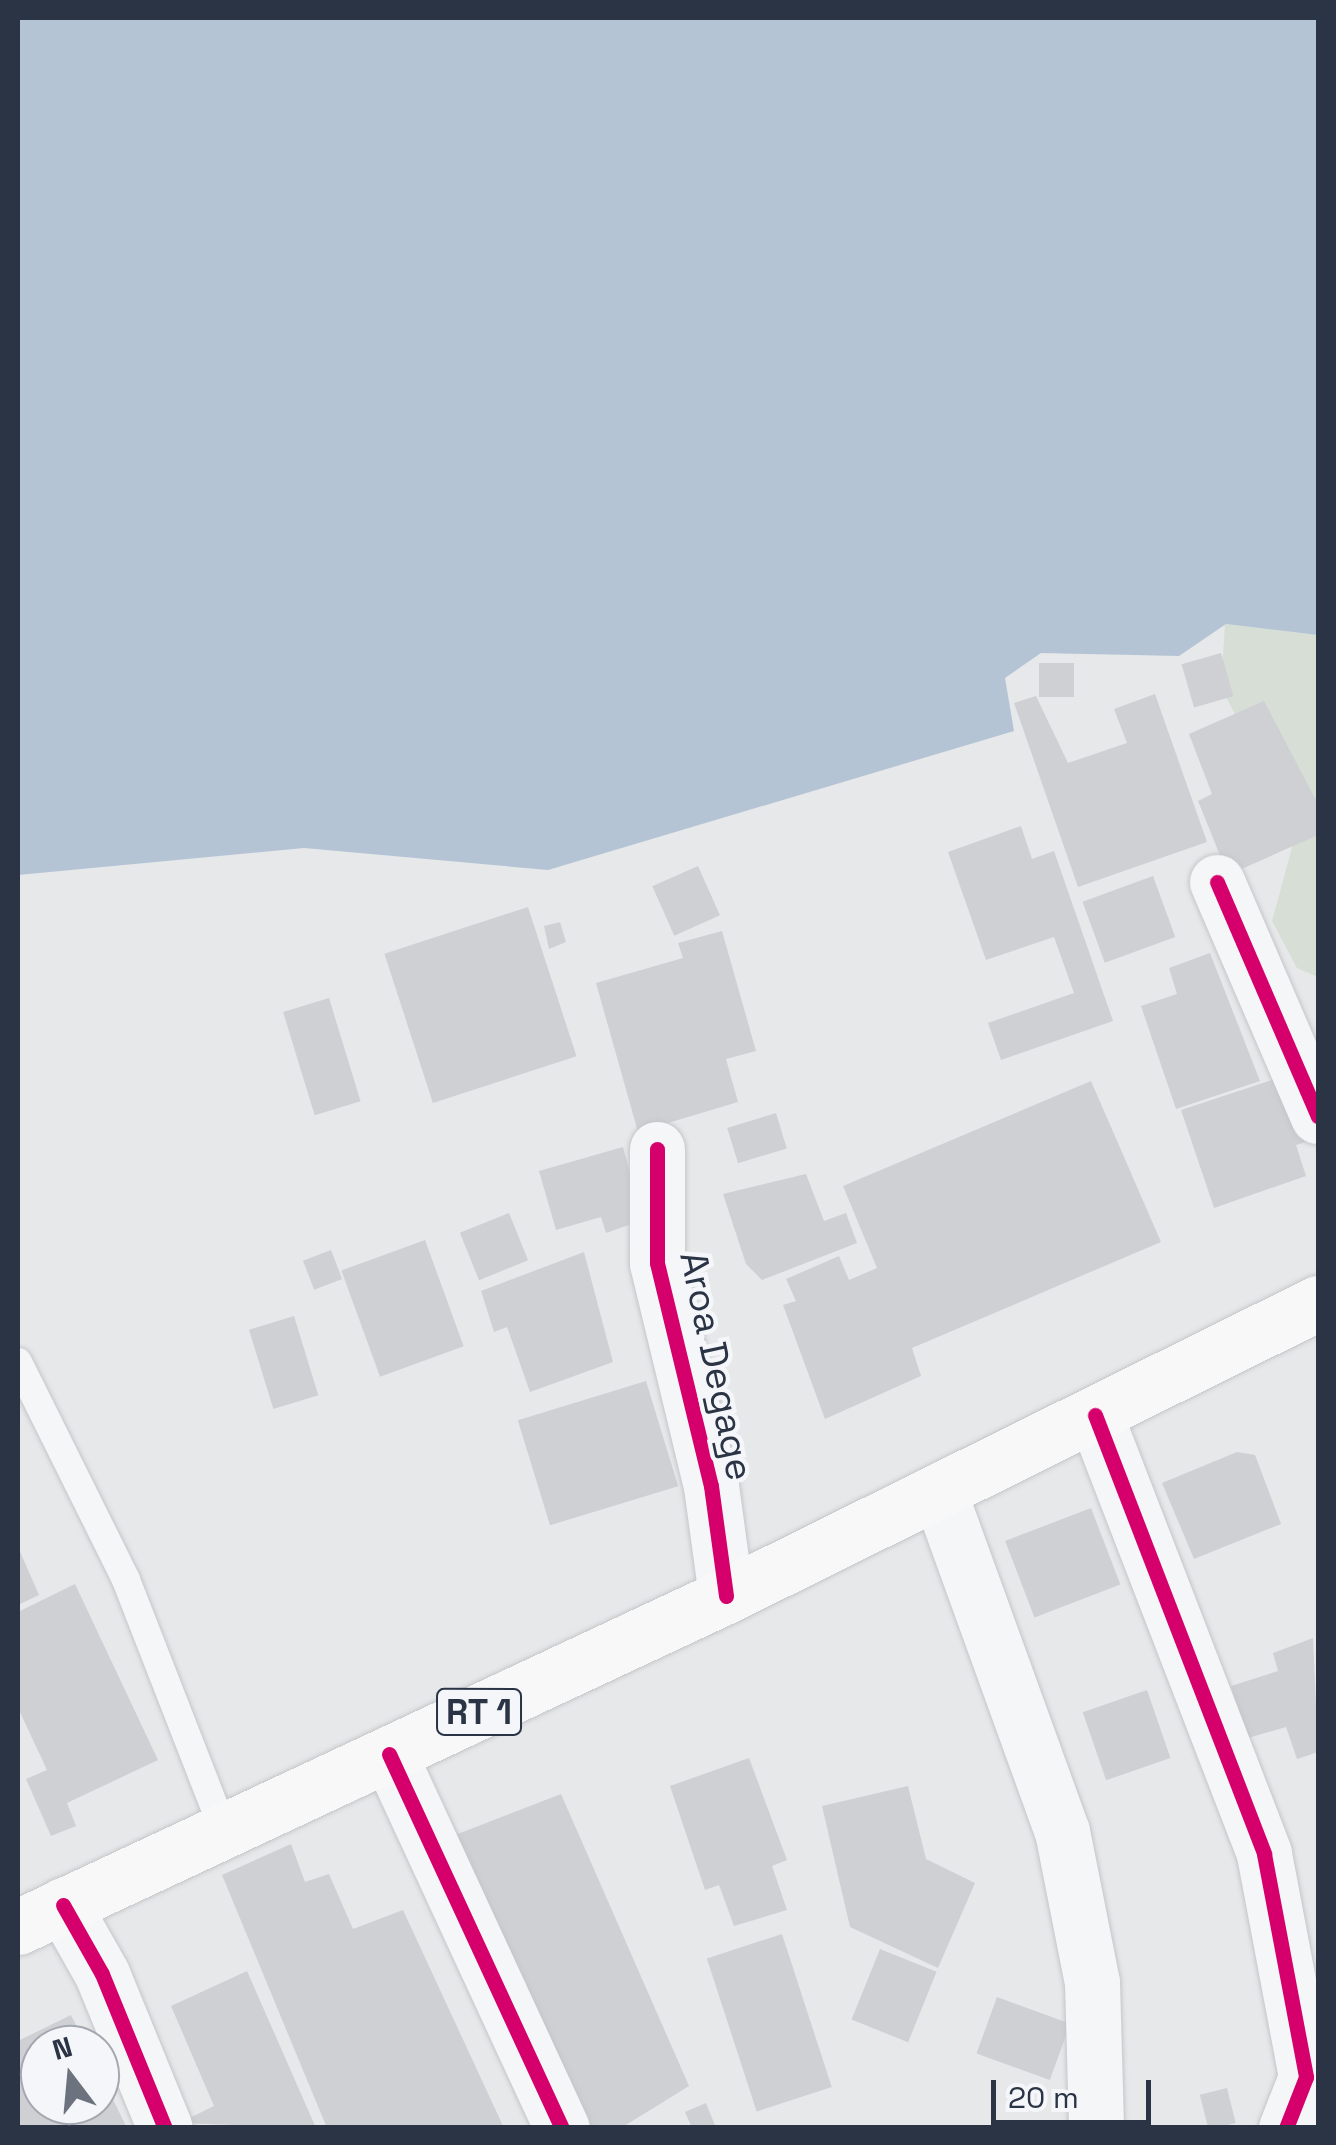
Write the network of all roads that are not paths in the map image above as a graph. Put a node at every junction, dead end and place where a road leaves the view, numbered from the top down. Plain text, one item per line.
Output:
1 (1217, 882) dead end
2 (1318, 1116) edge
3 (656, 1149) dead end
4 (1318, 1303) edge
5 (18, 1362) edge
6 (1095, 1415) junction
7 (939, 1492) junction
8 (726, 1596) junction
9 (388, 1754) junction
10 (222, 1826) junction
11 (40, 1916) edge
12 (1311, 2064) edge
13 (165, 2128) edge
14 (562, 2128) edge
15 (1096, 2128) edge
16 (1286, 2128) edge

1 - 2 street
3 - 8 street, Aroa Degage
4 - 6 main road, RT 1
5 - 10 lane
6 - 7 main road, RT 1
6 - 12 street
7 - 8 main road, RT 1
7 - 15 street
8 - 9 main road, RT 1
9 - 10 main road, RT 1
9 - 14 street
10 - 11 main road, RT 1
11 - 13 street
12 - 16 street

